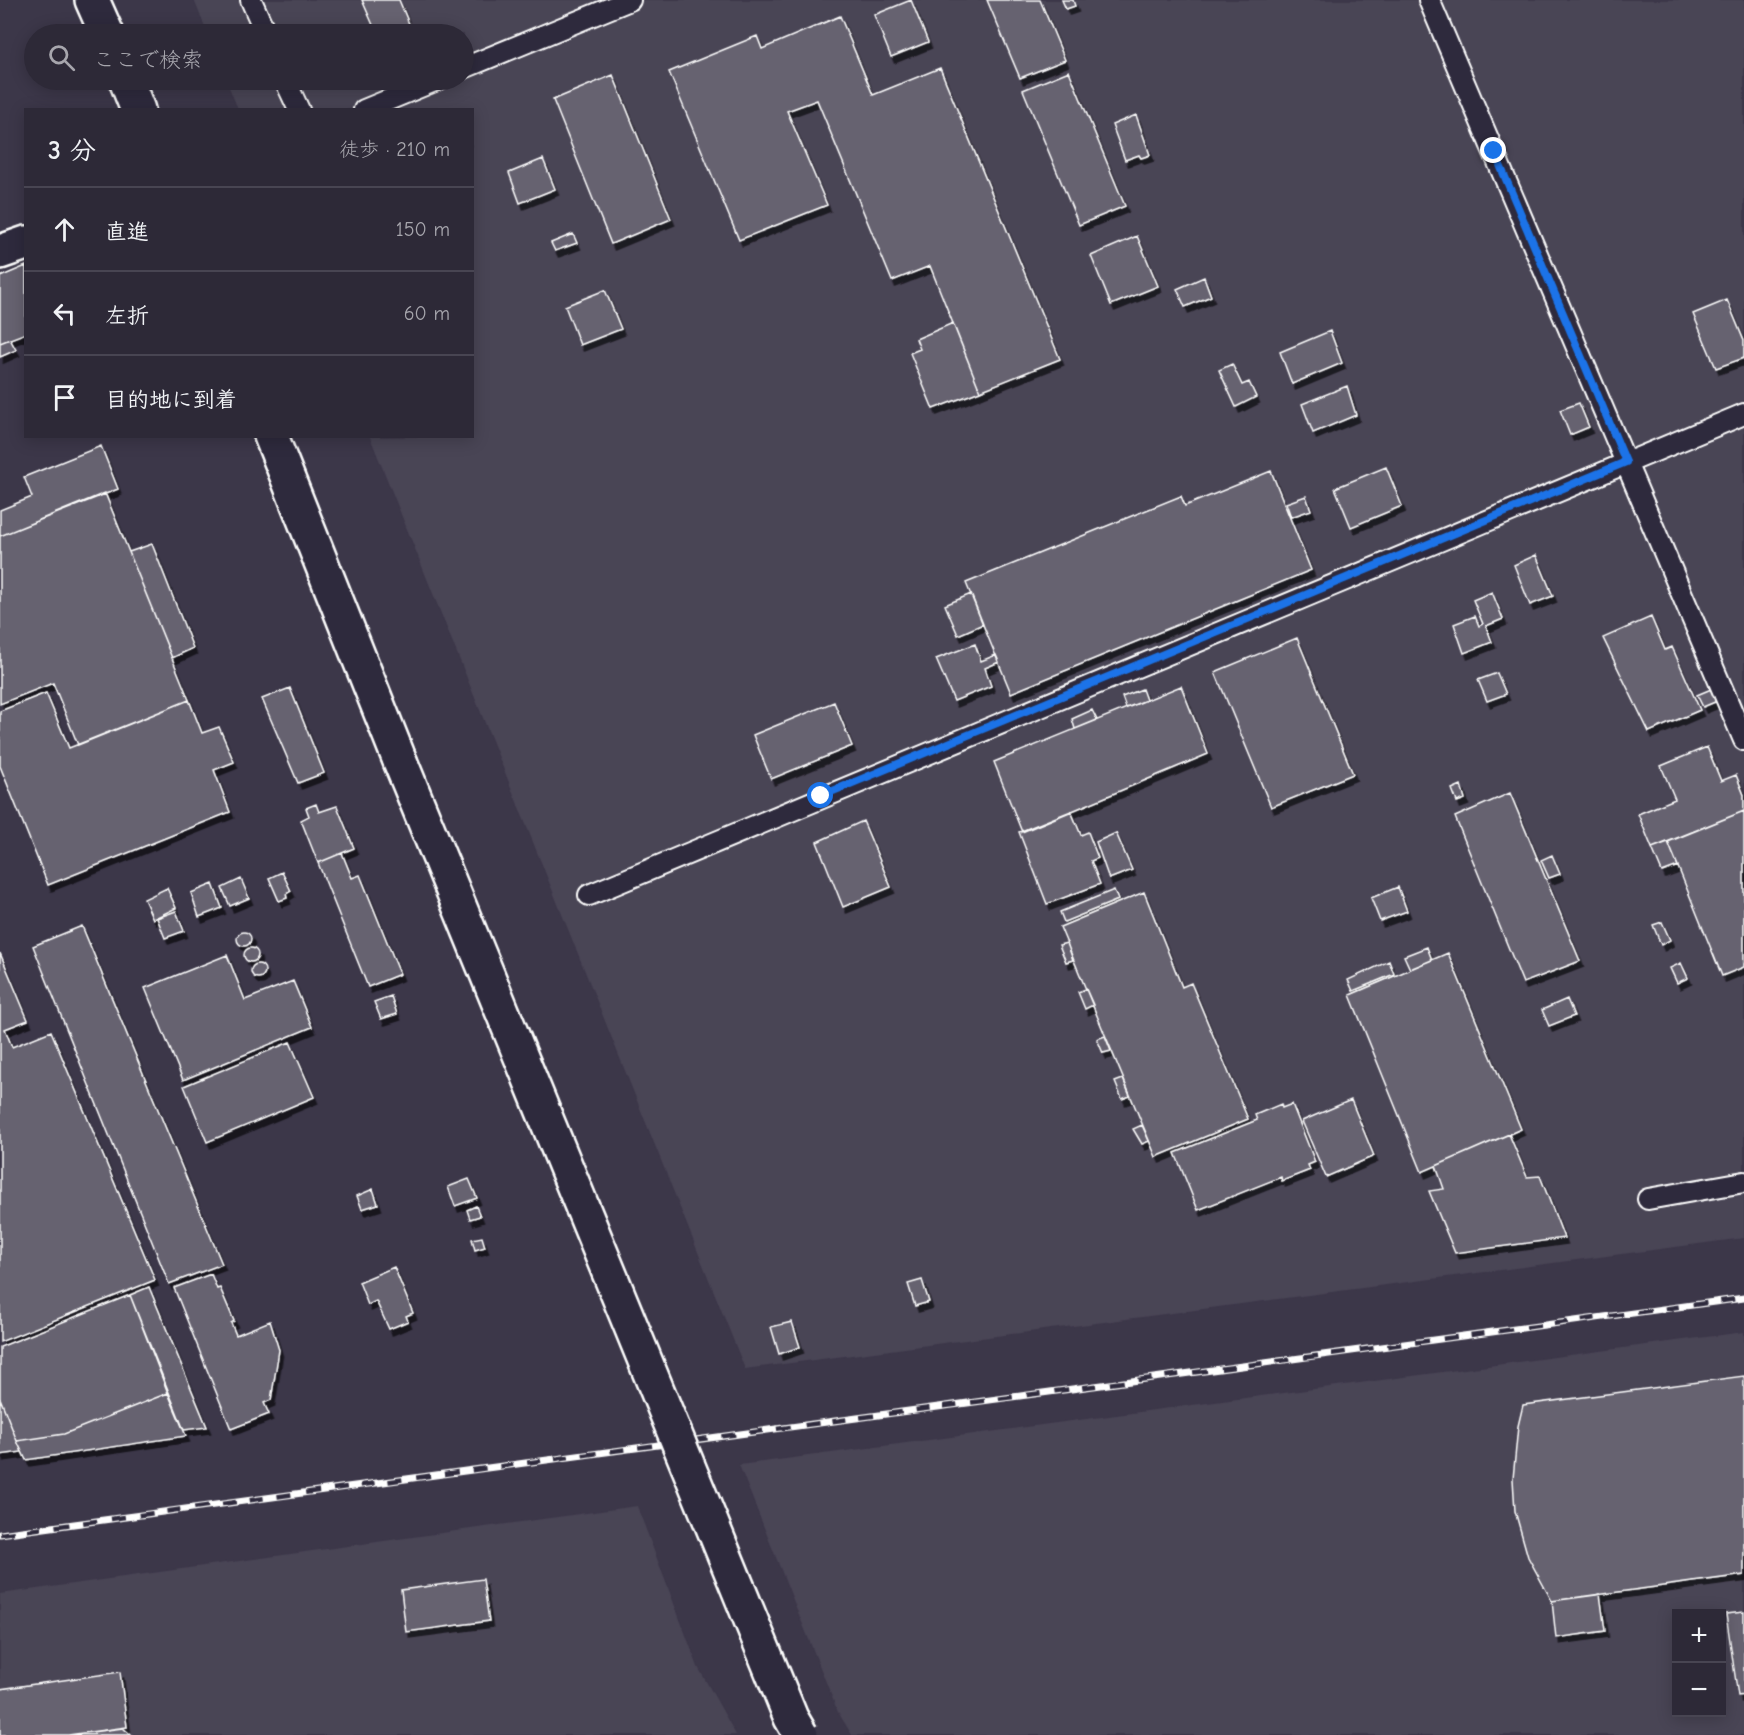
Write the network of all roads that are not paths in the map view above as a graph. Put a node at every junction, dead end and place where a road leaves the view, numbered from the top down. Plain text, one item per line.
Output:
1 (92, 0) edge
2 (251, 0) edge
3 (630, 0) edge
4 (1429, 0) edge
5 (103, 24) edge
6 (262, 24) edge
7 (474, 65) edge
8 (130, 90) edge
9 (290, 90) edge
10 (413, 90) edge
11 (137, 108) edge
12 (298, 108) edge
13 (369, 108) edge
14 (24, 244) edge
15 (0, 252) edge
16 (1744, 414) edge
17 (272, 438) edge
18 (1626, 462) junction
19 (1744, 740) edge
20 (589, 896) dead end
21 (1744, 1182) edge
22 (1648, 1199) dead end
23 (801, 1735) edge

1 - 5 street
2 - 6 lane
3 - 7 lane
4 - 18 lane
8 - 11 street
9 - 12 lane
10 - 13 lane
14 - 15 street
16 - 18 lane
17 - 23 street, bridge
18 - 19 lane
18 - 20 lane
21 - 22 lane

